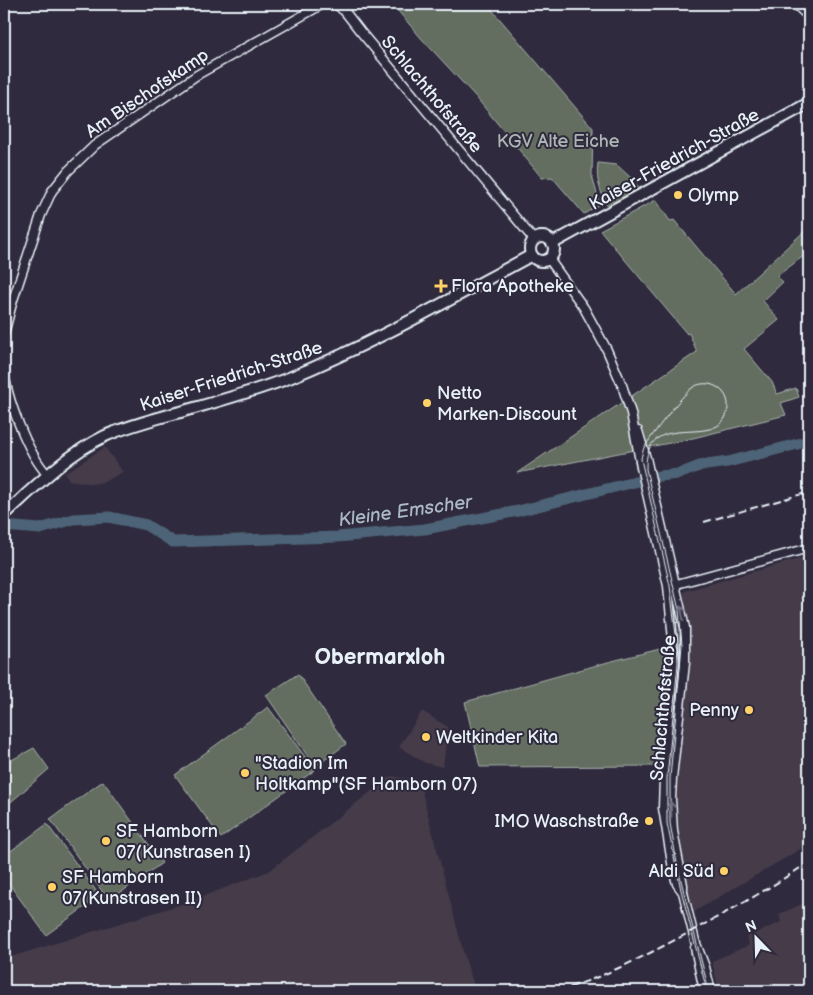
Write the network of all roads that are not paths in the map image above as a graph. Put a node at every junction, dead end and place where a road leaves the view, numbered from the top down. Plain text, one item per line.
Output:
1 (323, 4) edge
2 (336, 4) edge
3 (343, 4) edge
4 (795, 4) edge
5 (346, 13) junction
6 (809, 17) edge
7 (809, 103) edge
8 (534, 240) junction
9 (553, 243) junction
10 (532, 255) junction
11 (549, 259) junction
12 (4, 334) edge
13 (4, 369) edge
14 (47, 474) junction
15 (7, 512) edge
16 (809, 548) edge
17 (672, 585) junction
18 (683, 892) junction
19 (695, 941) junction
20 (704, 991) edge
21 (711, 991) edge

1 - 12 street, Am Bischofskamp
2 - 5 street, Schlachthofstraße
3 - 5 street, Schlachthofstraße
4 - 6 street
5 - 8 street, Schlachthofstraße
7 - 9 main road, Kaiser-Friedrich-Straße
8 - 9 main road
8 - 10 main road
9 - 11 main road
10 - 11 main road
10 - 14 main road, Kaiser-Friedrich-Straße
11 - 17 street, Schlachthofstraße
13 - 14 street
14 - 15 main road, Kaiser-Friedrich-Straße
16 - 17 street
17 - 18 street, Schlachthofstraße
18 -> 17 street, Schlachthofstraße
18 - 19 street, Schlachthofstraße
19 - 20 street, Schlachthofstraße
19 - 21 street, Schlachthofstraße

